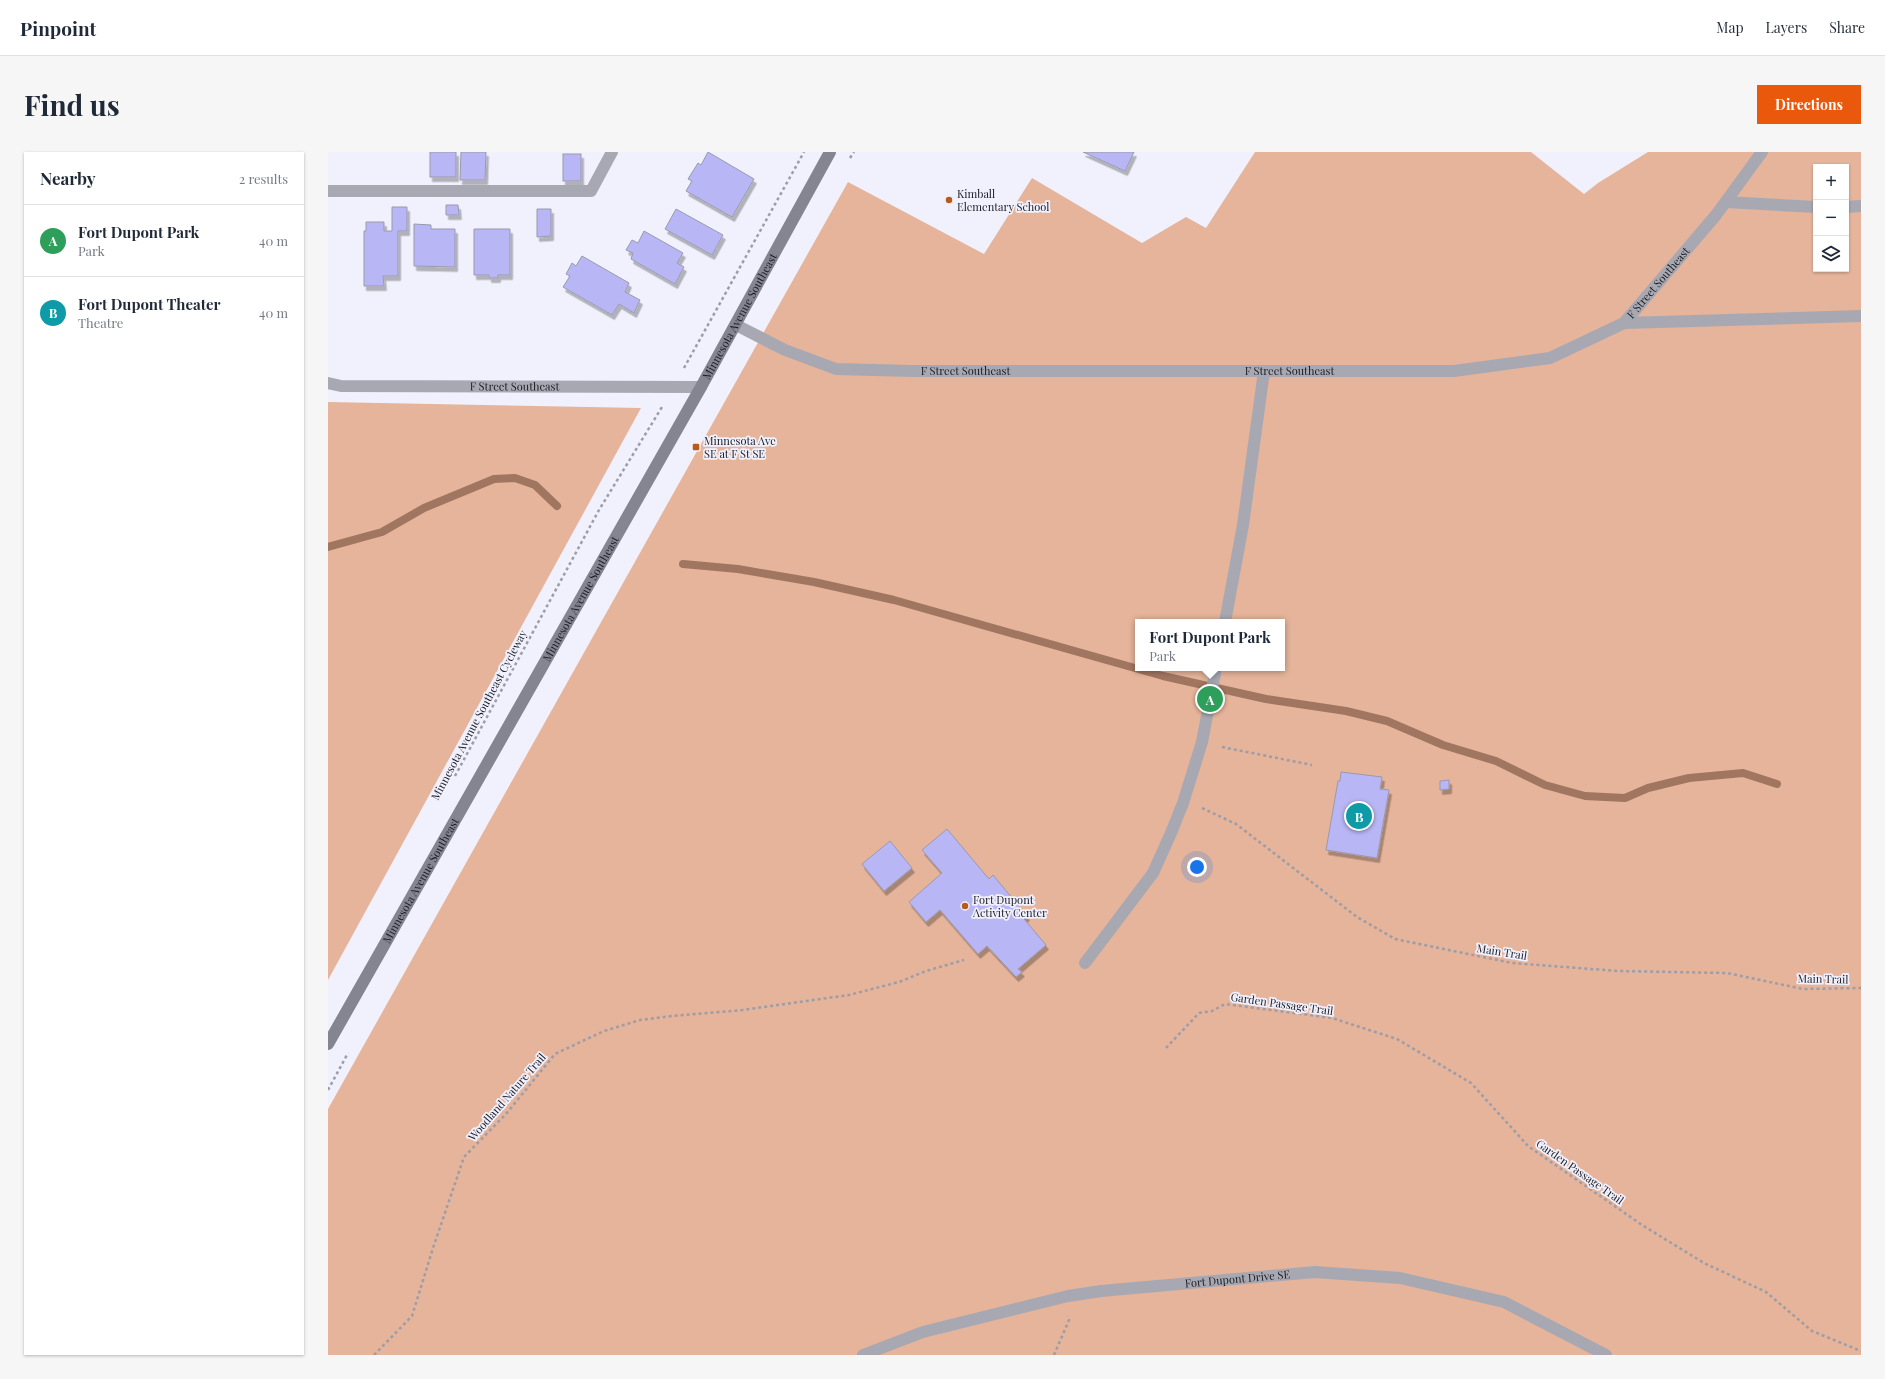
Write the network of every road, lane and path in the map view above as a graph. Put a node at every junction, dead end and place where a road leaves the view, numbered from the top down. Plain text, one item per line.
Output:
1 (612, 152) edge
2 (804, 152) edge
3 (830, 152) edge
4 (1762, 152) edge
5 (328, 191) edge
6 (1726, 202) junction
7 (1861, 206) edge
8 (1813, 207) edge
9 (1849, 207) edge
10 (1861, 316) edge
11 (1624, 323) junction
12 (736, 325) junction
13 (700, 340) dead end
14 (1264, 371) junction
15 (328, 383) edge
16 (702, 387) junction
17 (647, 433) dead end
18 (1226, 619) edge
19 (1215, 671) edge
20 (1202, 742) junction
21 (1312, 765) dead end
22 (453, 778) dead end
23 (1183, 803) junction
24 (964, 960) dead end
25 (1085, 963) dead end
26 (1861, 988) edge
27 (328, 1044) edge
28 (1166, 1048) dead end
29 (1068, 1296) junction
30 (1861, 1351) edge
31 (374, 1355) edge
32 (863, 1355) edge
33 (1054, 1355) edge
34 (1606, 1355) edge

1 - 5 street
2 - 13 path
3 - 12 main road, Minnesota Avenue Southeast
4 - 6 street, F Street Southeast
6 - 8 street
6 - 11 street, F Street Southeast
7 - 9 street
10 - 11 street
11 - 14 street, F Street Southeast
12 - 14 street, F Street Southeast
12 - 16 main road, Minnesota Avenue Southeast
14 - 18 street
15 - 16 street, F Street Southeast
16 - 27 main road, Minnesota Avenue Southeast
17 - 22 path, Minnesota Avenue Southeast Cycleway
19 - 20 street
20 - 21 path
20 - 23 street
23 - 25 street
23 - 26 path, Main Trail
24 - 31 path, Woodland Nature Trail
28 - 30 path, Garden Passage Trail
29 - 32 street, Fort Dupont Drive SE
29 - 33 path
29 - 34 street, Fort Dupont Drive SE

